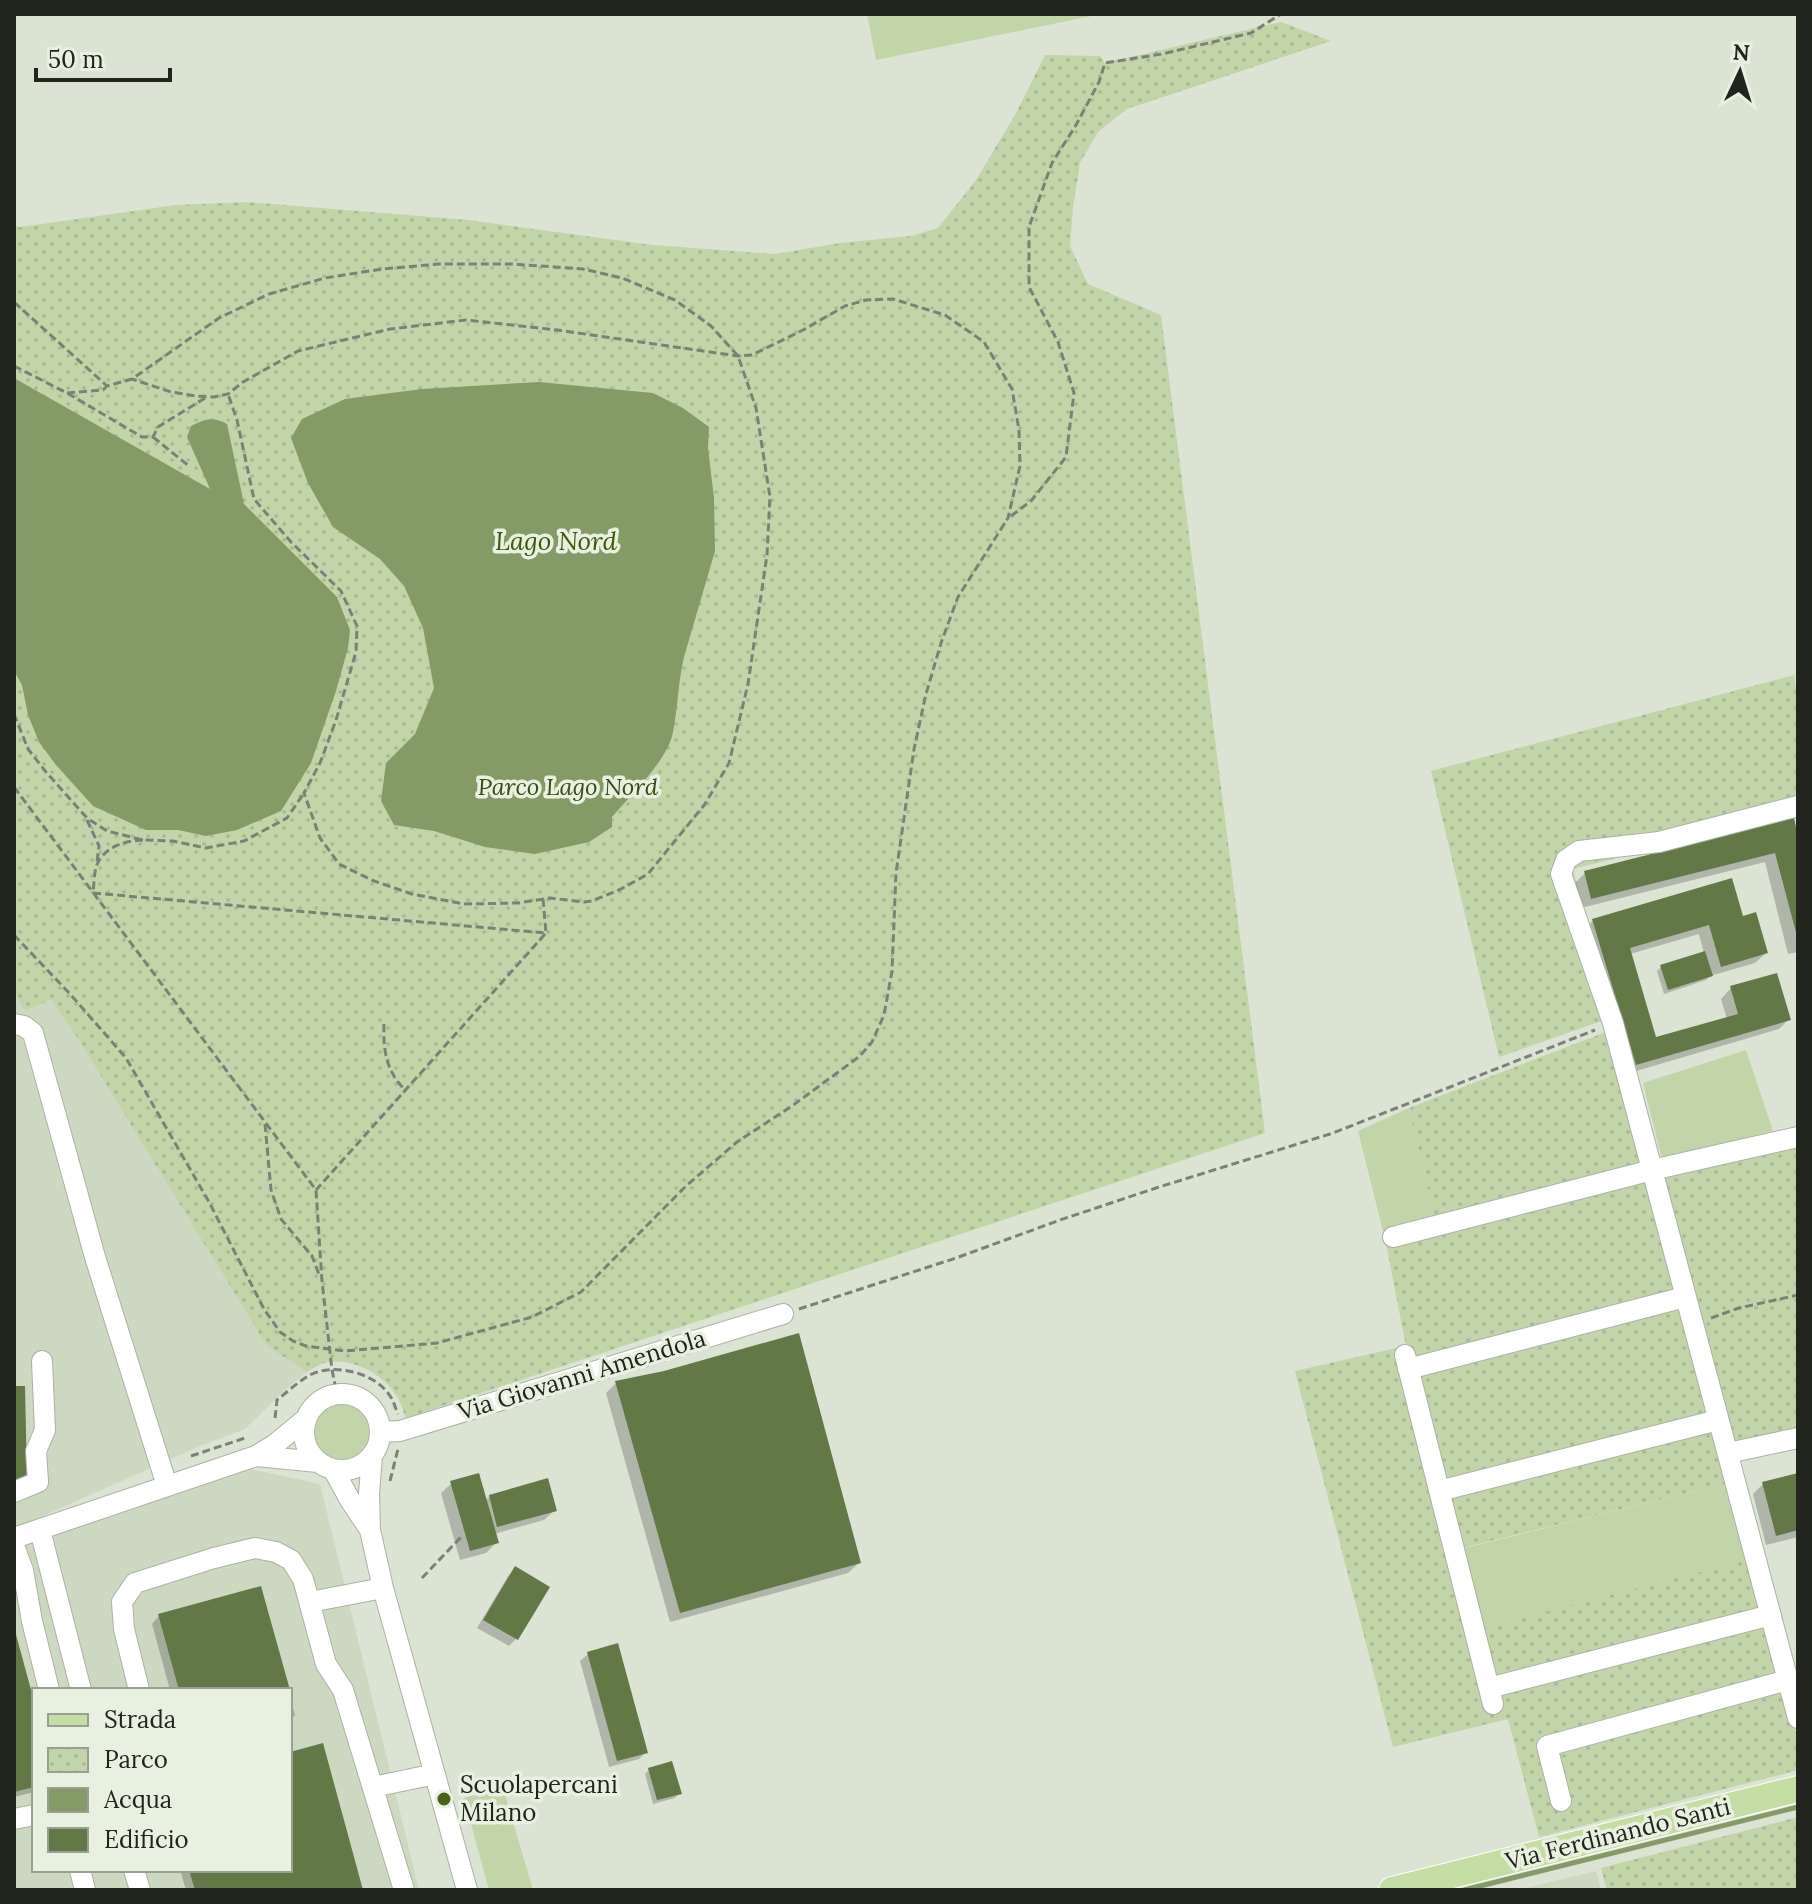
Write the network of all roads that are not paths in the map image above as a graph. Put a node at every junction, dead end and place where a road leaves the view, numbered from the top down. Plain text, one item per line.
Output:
1 (1798, 806) edge
2 (14, 1024) edge
3 (1798, 1137) edge
4 (1652, 1170) junction
5 (1393, 1237) dead end
6 (1685, 1297) junction
7 (783, 1314) road end
8 (42, 1361) dead end
9 (307, 1418) junction
10 (1718, 1420) junction
11 (390, 1431) junction
12 (1798, 1438) edge
13 (263, 1445) junction
14 (1728, 1453) junction
15 (372, 1456) junction
16 (326, 1466) junction
17 (164, 1477) junction
18 (1439, 1491) junction
19 (14, 1492) edge
20 (40, 1530) junction
21 (370, 1530) junction
22 (14, 1538) edge
23 (14, 1546) edge
24 (383, 1588) junction
25 (310, 1602) junction
26 (1771, 1615) junction
27 (1788, 1680) junction
28 (49, 1688) edge
29 (80, 1688) edge
30 (139, 1688) edge
31 (1798, 1718) edge
32 (435, 1774) junction
33 (373, 1787) junction
34 (1798, 1789) edge
35 (1561, 1801) dead end
36 (404, 1890) edge
37 (467, 1890) edge
38 (1392, 1890) edge

1 - 4 street
2 - 17 street
3 - 4 street
4 - 5 street
4 - 6 street
6 - 10 street
6 - 18 street
7 - 11 street, Via Giovanni Amendola
8 - 19 street
9 - 11 street
9 - 13 street
9 - 16 street
10 - 14 street
10 - 18 street
11 - 15 street
12 - 14 street
13 - 16 street
13 - 17 street
14 - 26 street
15 - 16 street
15 - 21 street
16 - 21 street
17 - 20 street
18 - 26 street
20 - 22 street
20 - 29 street
21 - 24 street
23 - 28 street
24 - 25 street
24 - 32 street
25 - 30 street
25 - 33 street
26 - 27 street
27 - 31 street
27 - 35 street
32 - 33 street
32 - 37 street
33 - 36 street
34 - 38 main road, Via Ferdinando Santi

